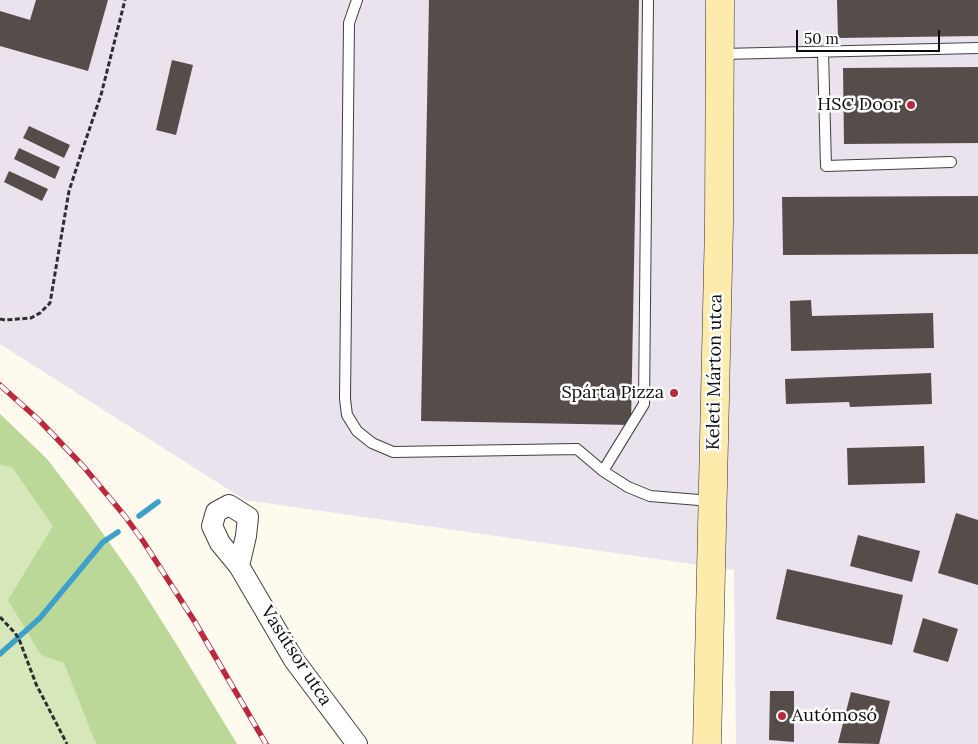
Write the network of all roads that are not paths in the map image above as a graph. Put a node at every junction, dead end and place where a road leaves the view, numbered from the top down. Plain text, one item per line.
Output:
1 (357, 0) edge
2 (648, 0) edge
3 (720, 0) edge
4 (978, 48) edge
5 (823, 52) junction
6 (720, 54) junction
7 (951, 162) dead end
8 (604, 471) junction
9 (712, 501) junction
10 (239, 566) dead end
11 (357, 744) edge
12 (707, 744) edge

1 - 8 lane
2 - 8 lane
3 - 6 main road, Keleti Márton utca
4 - 5 lane
5 - 6 lane
5 - 7 lane
6 - 9 main road, Keleti Márton utca
8 - 9 lane
9 - 12 main road, Keleti Márton utca
10 - 11 street, Vasútsor utca

